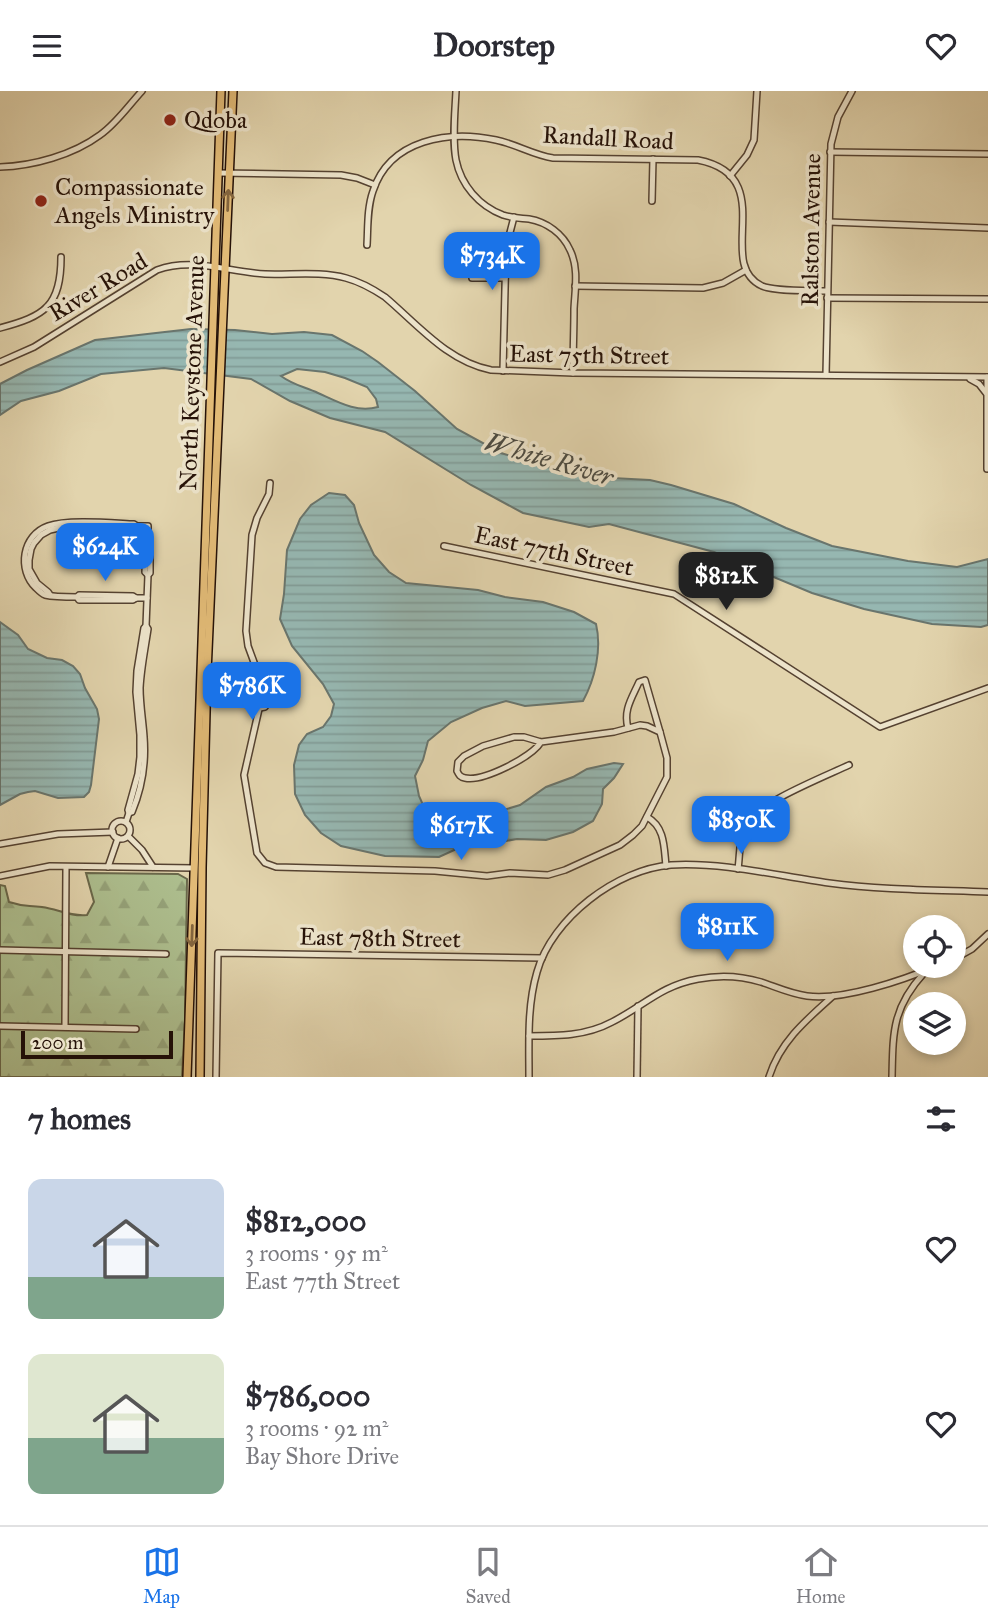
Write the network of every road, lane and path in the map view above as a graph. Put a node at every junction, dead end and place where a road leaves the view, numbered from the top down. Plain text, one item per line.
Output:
1 (142, 91) edge
2 (222, 91) edge
3 (233, 91) edge
4 (456, 91) edge
5 (757, 91) edge
6 (852, 91) edge
7 (455, 137) junction
8 (830, 152) junction
9 (988, 154) edge
10 (653, 159) junction
11 (0, 167) edge
12 (218, 173) junction
13 (229, 173) junction
14 (730, 176) junction
15 (375, 185) junction
16 (652, 201) dead end
17 (514, 218) junction
18 (829, 222) junction
19 (988, 228) edge
20 (367, 245) dead end
21 (61, 257) dead end
22 (220, 267) junction
23 (746, 270) junction
24 (472, 278) dead end
25 (505, 278) junction
26 (575, 286) junction
27 (827, 294) junction
28 (988, 299) edge
29 (0, 328) edge
30 (0, 351) edge
31 (2, 361) edge
32 (503, 371) junction
33 (573, 373) junction
34 (826, 375) junction
35 (960, 377) junction
36 (987, 377) edge
37 (987, 395) edge
38 (213, 451) junction
39 (987, 469) edge
40 (270, 484) dead end
41 (444, 546) dead end
42 (147, 599) junction
43 (259, 681) junction
44 (988, 688) edge
45 (259, 709) junction
46 (628, 728) junction
47 (660, 732) junction
48 (541, 742) junction
49 (849, 765) dead end
50 (647, 817) junction
51 (126, 823) junction
52 (113, 832) junction
53 (128, 836) junction
54 (118, 838) junction
55 (0, 844) edge
56 (666, 866) junction
57 (66, 867) junction
58 (108, 867) junction
59 (153, 867) junction
60 (194, 868) junction
61 (738, 869) junction
62 (0, 876) edge
63 (988, 892) edge
64 (988, 934) edge
65 (0, 950) edge
66 (64, 950) junction
67 (966, 952) edge
68 (166, 954) dead end
69 (542, 958) junction
70 (904, 978) edge
71 (921, 978) edge
72 (833, 996) junction
73 (638, 1006) junction
74 (0, 1026) edge
75 (65, 1027) junction
76 (136, 1029) dead end
77 (529, 1036) junction
78 (187, 1077) edge
79 (200, 1077) edge
80 (216, 1077) edge
81 (529, 1077) edge
82 (637, 1077) edge
83 (769, 1077) edge
84 (892, 1077) edge

1 - 11 street
2 - 12 main road, North Keystone Avenue
3 - 13 main road, North Keystone Avenue
4 - 7 street
5 - 14 street
6 - 8 street, Ralston Avenue
7 - 10 street, Randall Road
7 - 15 street, Randall Road
7 - 17 street
8 - 9 street
8 - 18 street, Ralston Avenue
10 - 14 street, Randall Road
10 - 16 street
12 - 13 street
12 - 22 main road, North Keystone Avenue
13 - 15 street
22 -> 13 main road, North Keystone Avenue
14 - 23 street
15 - 20 street, Randall Road
17 - 25 street
17 - 26 street
18 - 19 street
18 - 27 street, Ralston Avenue
21 - 29 street
22 - 31 street, River Road
22 - 32 street, East 75th Street
22 - 38 main road, North Keystone Avenue
23 - 26 street
23 - 27 street
24 - 25 street
25 - 32 street
26 - 33 street
27 - 28 street
27 - 34 street, Ralston Avenue
30 - 31 street
32 - 33 street, East 75th Street
33 - 34 street, East 75th Street
34 - 35 street, East 75th Street
35 - 36 street, East 75th Street
35 - 37 street
36 - 37 street
37 - 39 street
38 - 60 main road, North Keystone Avenue
38 - 79 main road, North Keystone Avenue
40 - 43 street
41 - 44 street, East 77th Street
42 - 42 street
42 - 51 street
43 - 45 street
43 - 45 street
45 - 50 street
46 - 47 street
46 - 47 street
46 - 48 street
47 - 50 street
48 - 48 street
49 - 61 street
50 - 56 street
51 - 52 street
51 - 53 street
52 - 54 street
52 - 55 street
53 - 54 street
53 - 59 street
54 - 58 street
56 - 61 street
56 - 69 street
57 - 58 street
57 - 62 street
57 - 66 street
58 - 59 street
59 - 60 street
60 -> 78 main road, North Keystone Avenue
61 - 63 street
64 - 67 street
65 - 66 street
66 - 68 street
66 - 75 street
69 - 77 street
69 - 80 street, East 78th Street
70 - 72 street
71 - 84 street
72 - 73 street
72 - 83 street
73 - 77 street
73 - 82 street
74 - 75 street
75 - 76 street
77 - 81 street

